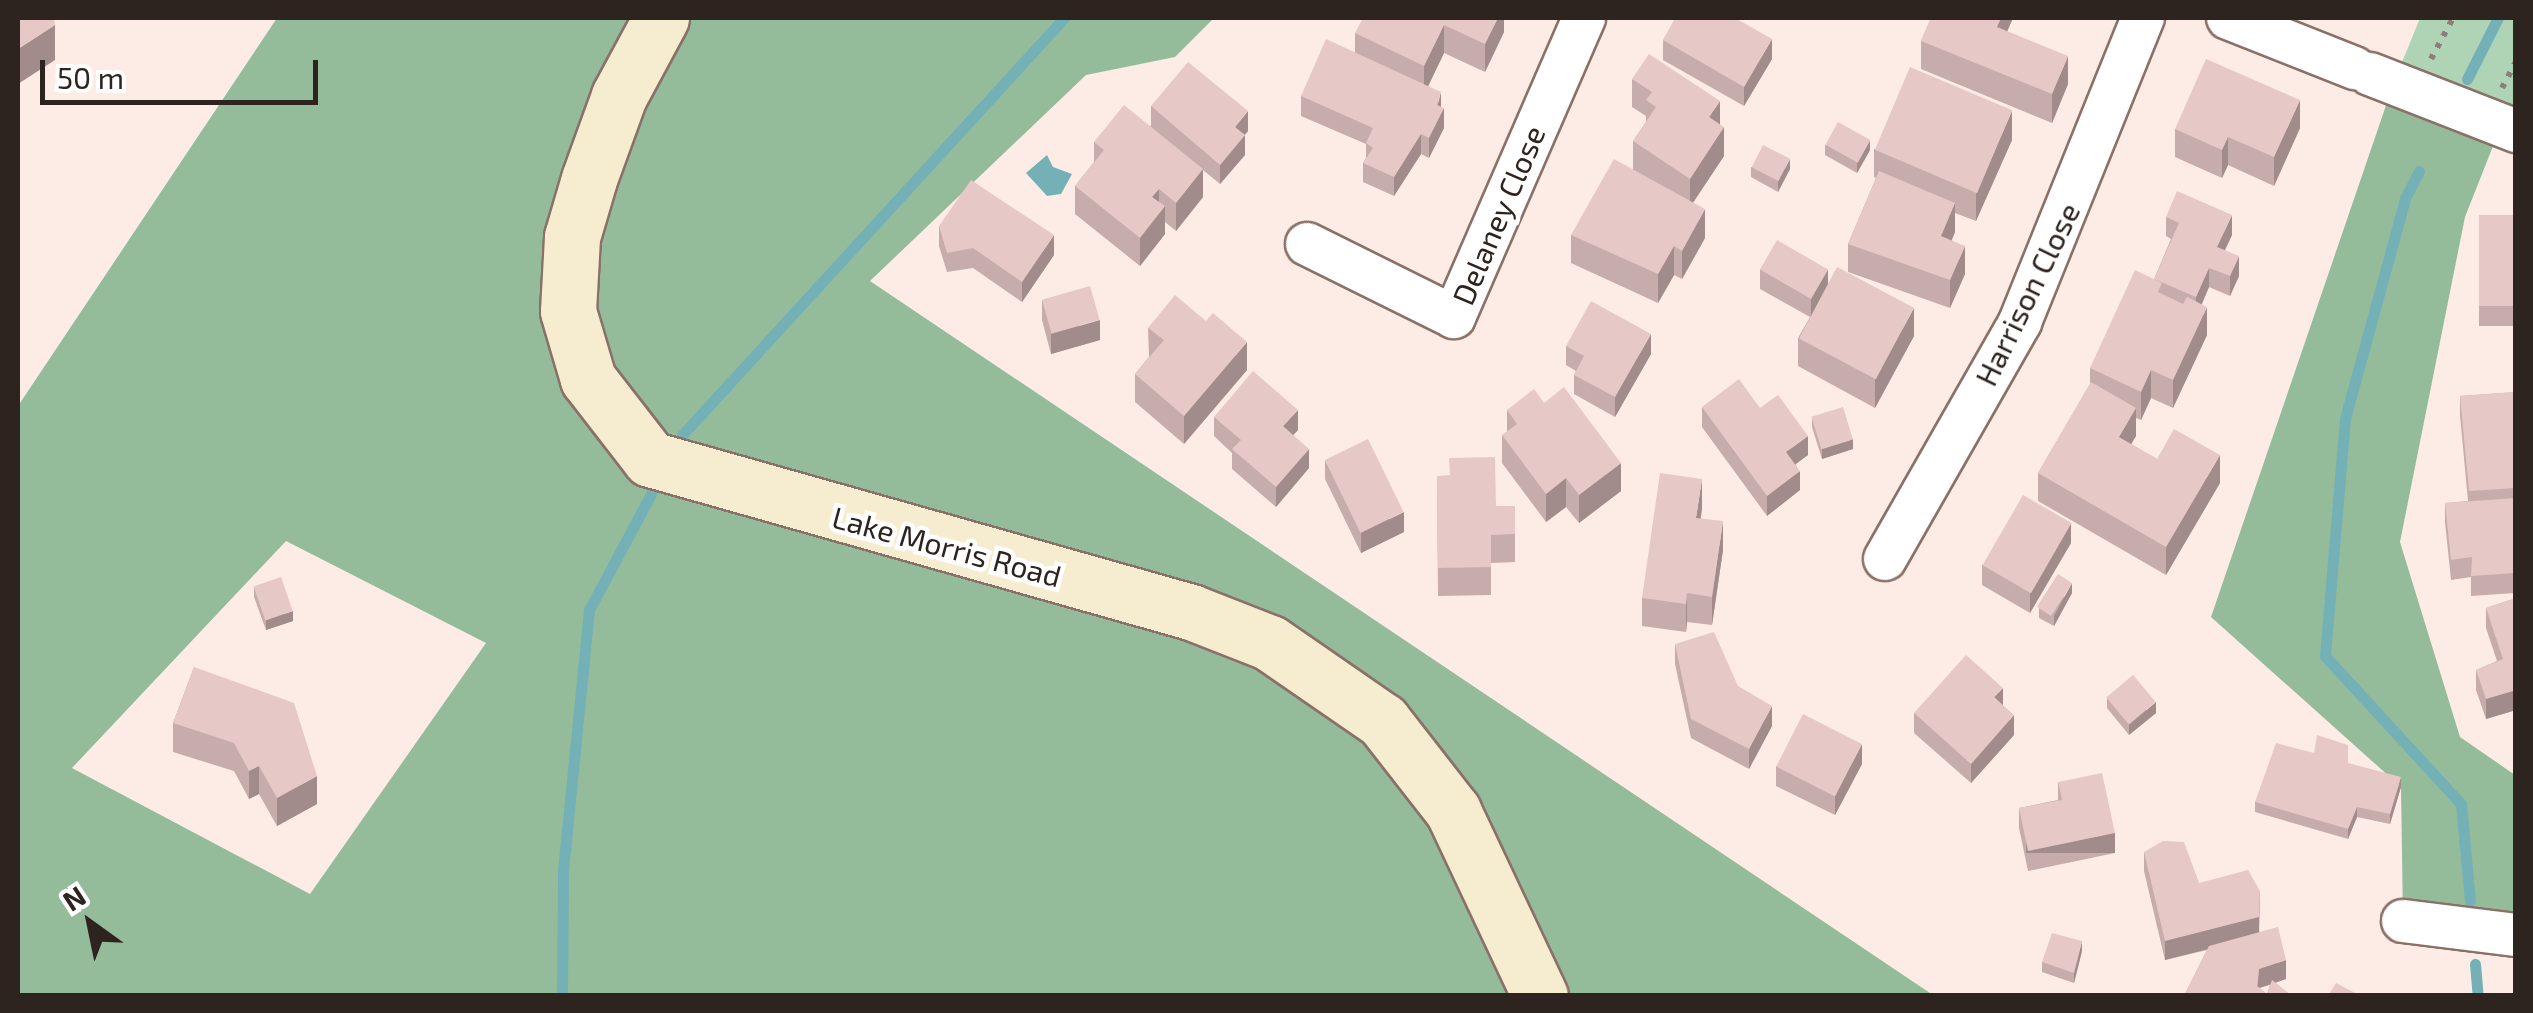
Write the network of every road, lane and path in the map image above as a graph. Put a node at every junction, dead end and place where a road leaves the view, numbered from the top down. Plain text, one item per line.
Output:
1 (661, 18) edge
2 (1584, 18) edge
3 (2143, 18) edge
4 (2228, 18) edge
5 (2516, 131) edge
6 (1307, 244) dead end
7 (1885, 559) dead end
8 (2404, 921) dead end
9 (2516, 935) edge
10 (1540, 996) edge

1 - 10 street, Lake Morris Road
2 - 6 street, Delaney Close
3 - 7 street, Harrison Close
4 - 5 street
8 - 9 street

